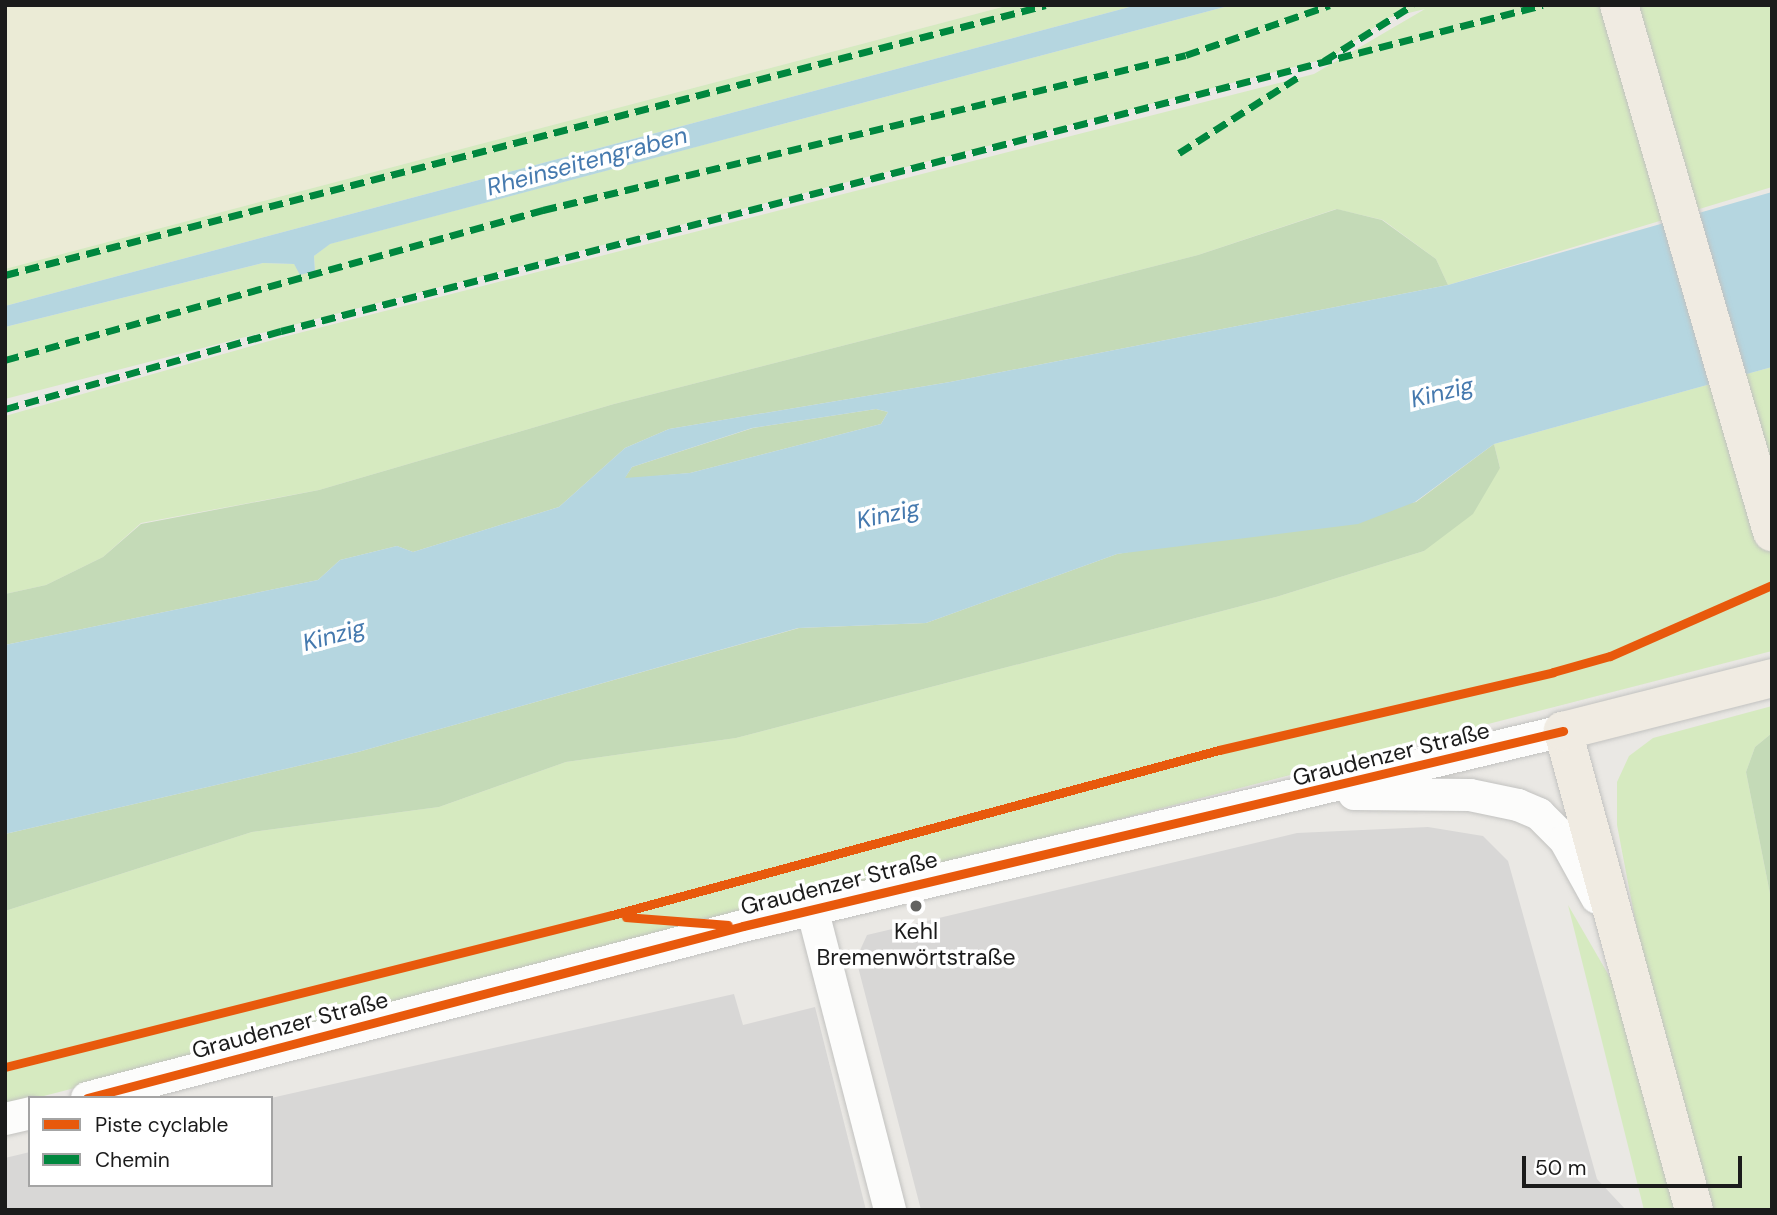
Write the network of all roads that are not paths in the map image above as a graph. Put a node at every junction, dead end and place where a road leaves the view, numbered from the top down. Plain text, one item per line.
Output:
1 (1619, 5) edge
2 (1772, 532) edge
3 (1772, 678) edge
4 (1563, 732) junction
5 (1314, 792) junction
6 (813, 912) junction
7 (1616, 941) junction
8 (95, 1096) edge
9 (28, 1113) edge
10 (5, 1119) edge
11 (890, 1210) edge
12 (1694, 1210) edge

1 - 2 main road
3 - 4 main road, Graudenzer Straße
4 - 5 street, Graudenzer Straße
4 - 7 main road
5 - 6 street, Graudenzer Straße
5 - 7 street
6 - 8 street, Graudenzer Straße
6 - 11 street
7 - 12 main road
9 - 10 street

